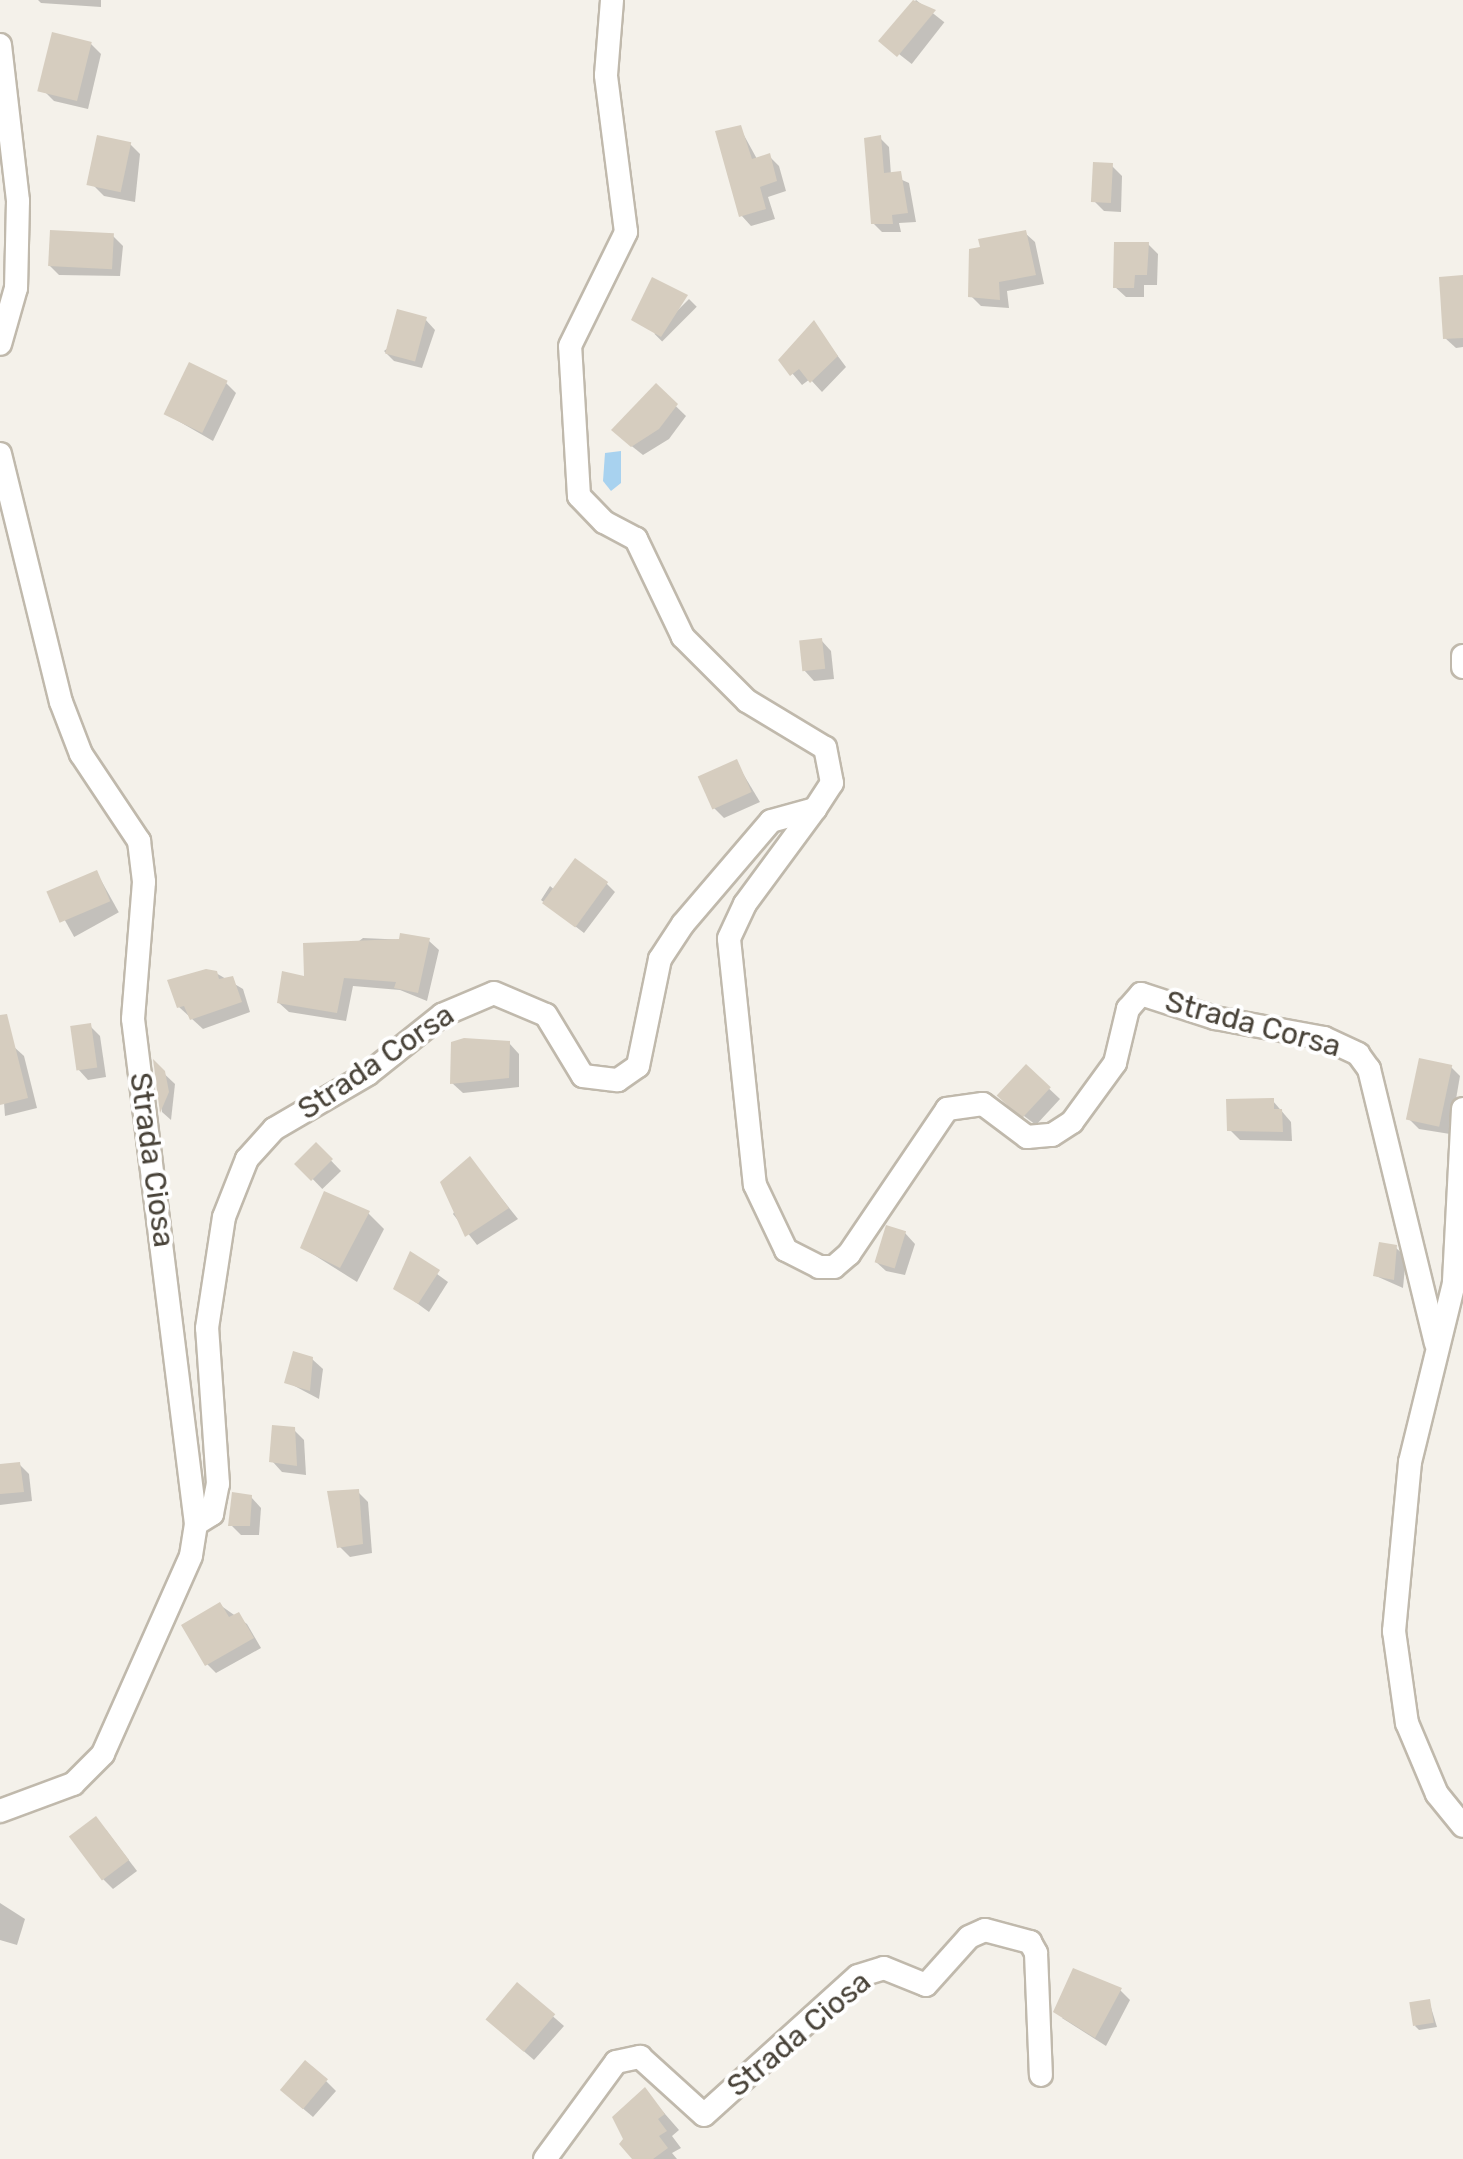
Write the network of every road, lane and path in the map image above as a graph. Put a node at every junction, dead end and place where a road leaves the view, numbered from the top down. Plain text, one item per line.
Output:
1 (612, 0) edge
2 (0, 45) edge
3 (0, 344) edge
4 (0, 454) edge
5 (1463, 656) edge
6 (1463, 667) edge
7 (815, 809) junction
8 (1463, 1110) edge
9 (1436, 1343) junction
10 (196, 1524) junction
11 (0, 1812) edge
12 (1463, 1826) edge
13 (1040, 2075) dead end
14 (545, 2159) edge

1 - 7 street, Strada Corsa
2 - 3 street
4 - 10 street, Strada Ciosa
5 - 6 street
7 - 9 street, Strada Corsa
7 - 10 street, Strada Corsa
8 - 9 street, Strada Corsa
9 - 12 street, Strada Corsa
10 - 11 street, Strada Ciosa
13 - 14 street, Strada Ciosa

